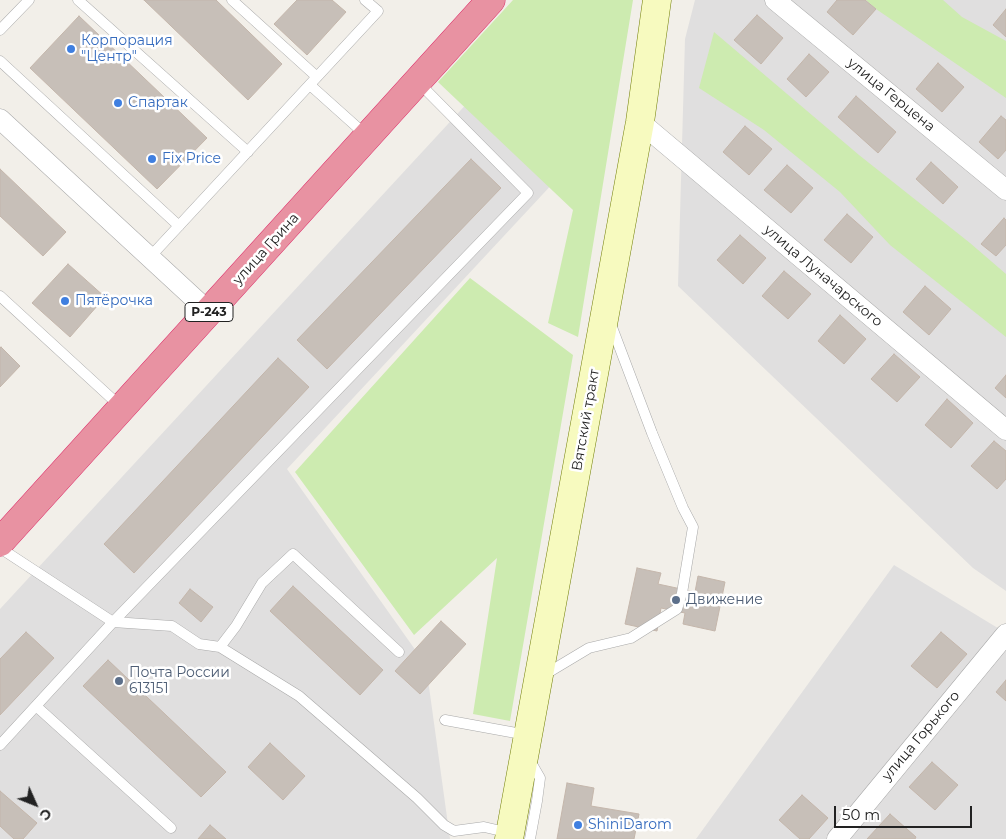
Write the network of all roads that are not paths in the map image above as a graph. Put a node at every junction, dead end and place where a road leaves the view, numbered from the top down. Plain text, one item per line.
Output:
1 (29, 0) edge
2 (78, 0) edge
3 (232, 0) edge
4 (365, 0) edge
5 (491, 0) edge
6 (657, 0) edge
7 (776, 0) edge
8 (0, 30) edge
9 (0, 61) edge
10 (313, 81) junction
11 (418, 82) junction
12 (0, 119) edge
13 (640, 122) junction
14 (368, 136) junction
15 (248, 152) junction
16 (1006, 190) edge
17 (179, 226) junction
18 (150, 257) junction
19 (0, 296) edge
20 (606, 311) junction
21 (209, 312) junction
22 (122, 408) junction
23 (1006, 430) edge
24 (0, 542) edge
25 (0, 548) edge
26 (113, 622) junction
27 (1006, 634) edge
28 (220, 647) junction
29 (399, 652) dead end
30 (539, 678) junction
31 (36, 706) junction
32 (445, 720) dead end
33 (527, 743) junction
34 (0, 745) edge
35 (171, 828) dead end
36 (517, 837) edge
37 (837, 839) edge

1 - 8 lane
2 - 15 lane
3 - 10 lane
4 - 10 lane
5 - 11 highway, улица Грина / Р-243
6 - 13 main road, Вятский тракт
7 - 16 street, улица Герцена
9 - 17 lane
10 - 14 lane
10 - 15 lane
11 - 14 highway, улица Грина / Р-243
11 - 26 lane
12 - 18 street
13 - 20 main road, Вятский тракт
13 - 23 street, улица Луначарского
14 - 21 highway, улица Грина / Р-243
15 - 17 lane
17 - 18 lane
18 - 21 street
19 - 22 lane
20 - 30 main road, Вятский тракт
20 - 30 lane
21 - 22 highway, улица Грина / Р-243
22 - 24 highway, улица Грина / Р-243
25 - 26 lane
26 - 28 lane
26 - 31 lane
27 - 37 street, улица Горького
28 - 29 lane
28 - 36 lane
30 - 33 main road, Вятский тракт
31 - 34 lane
31 - 35 lane
32 - 33 lane
33 - 36 main road, Вятский тракт

